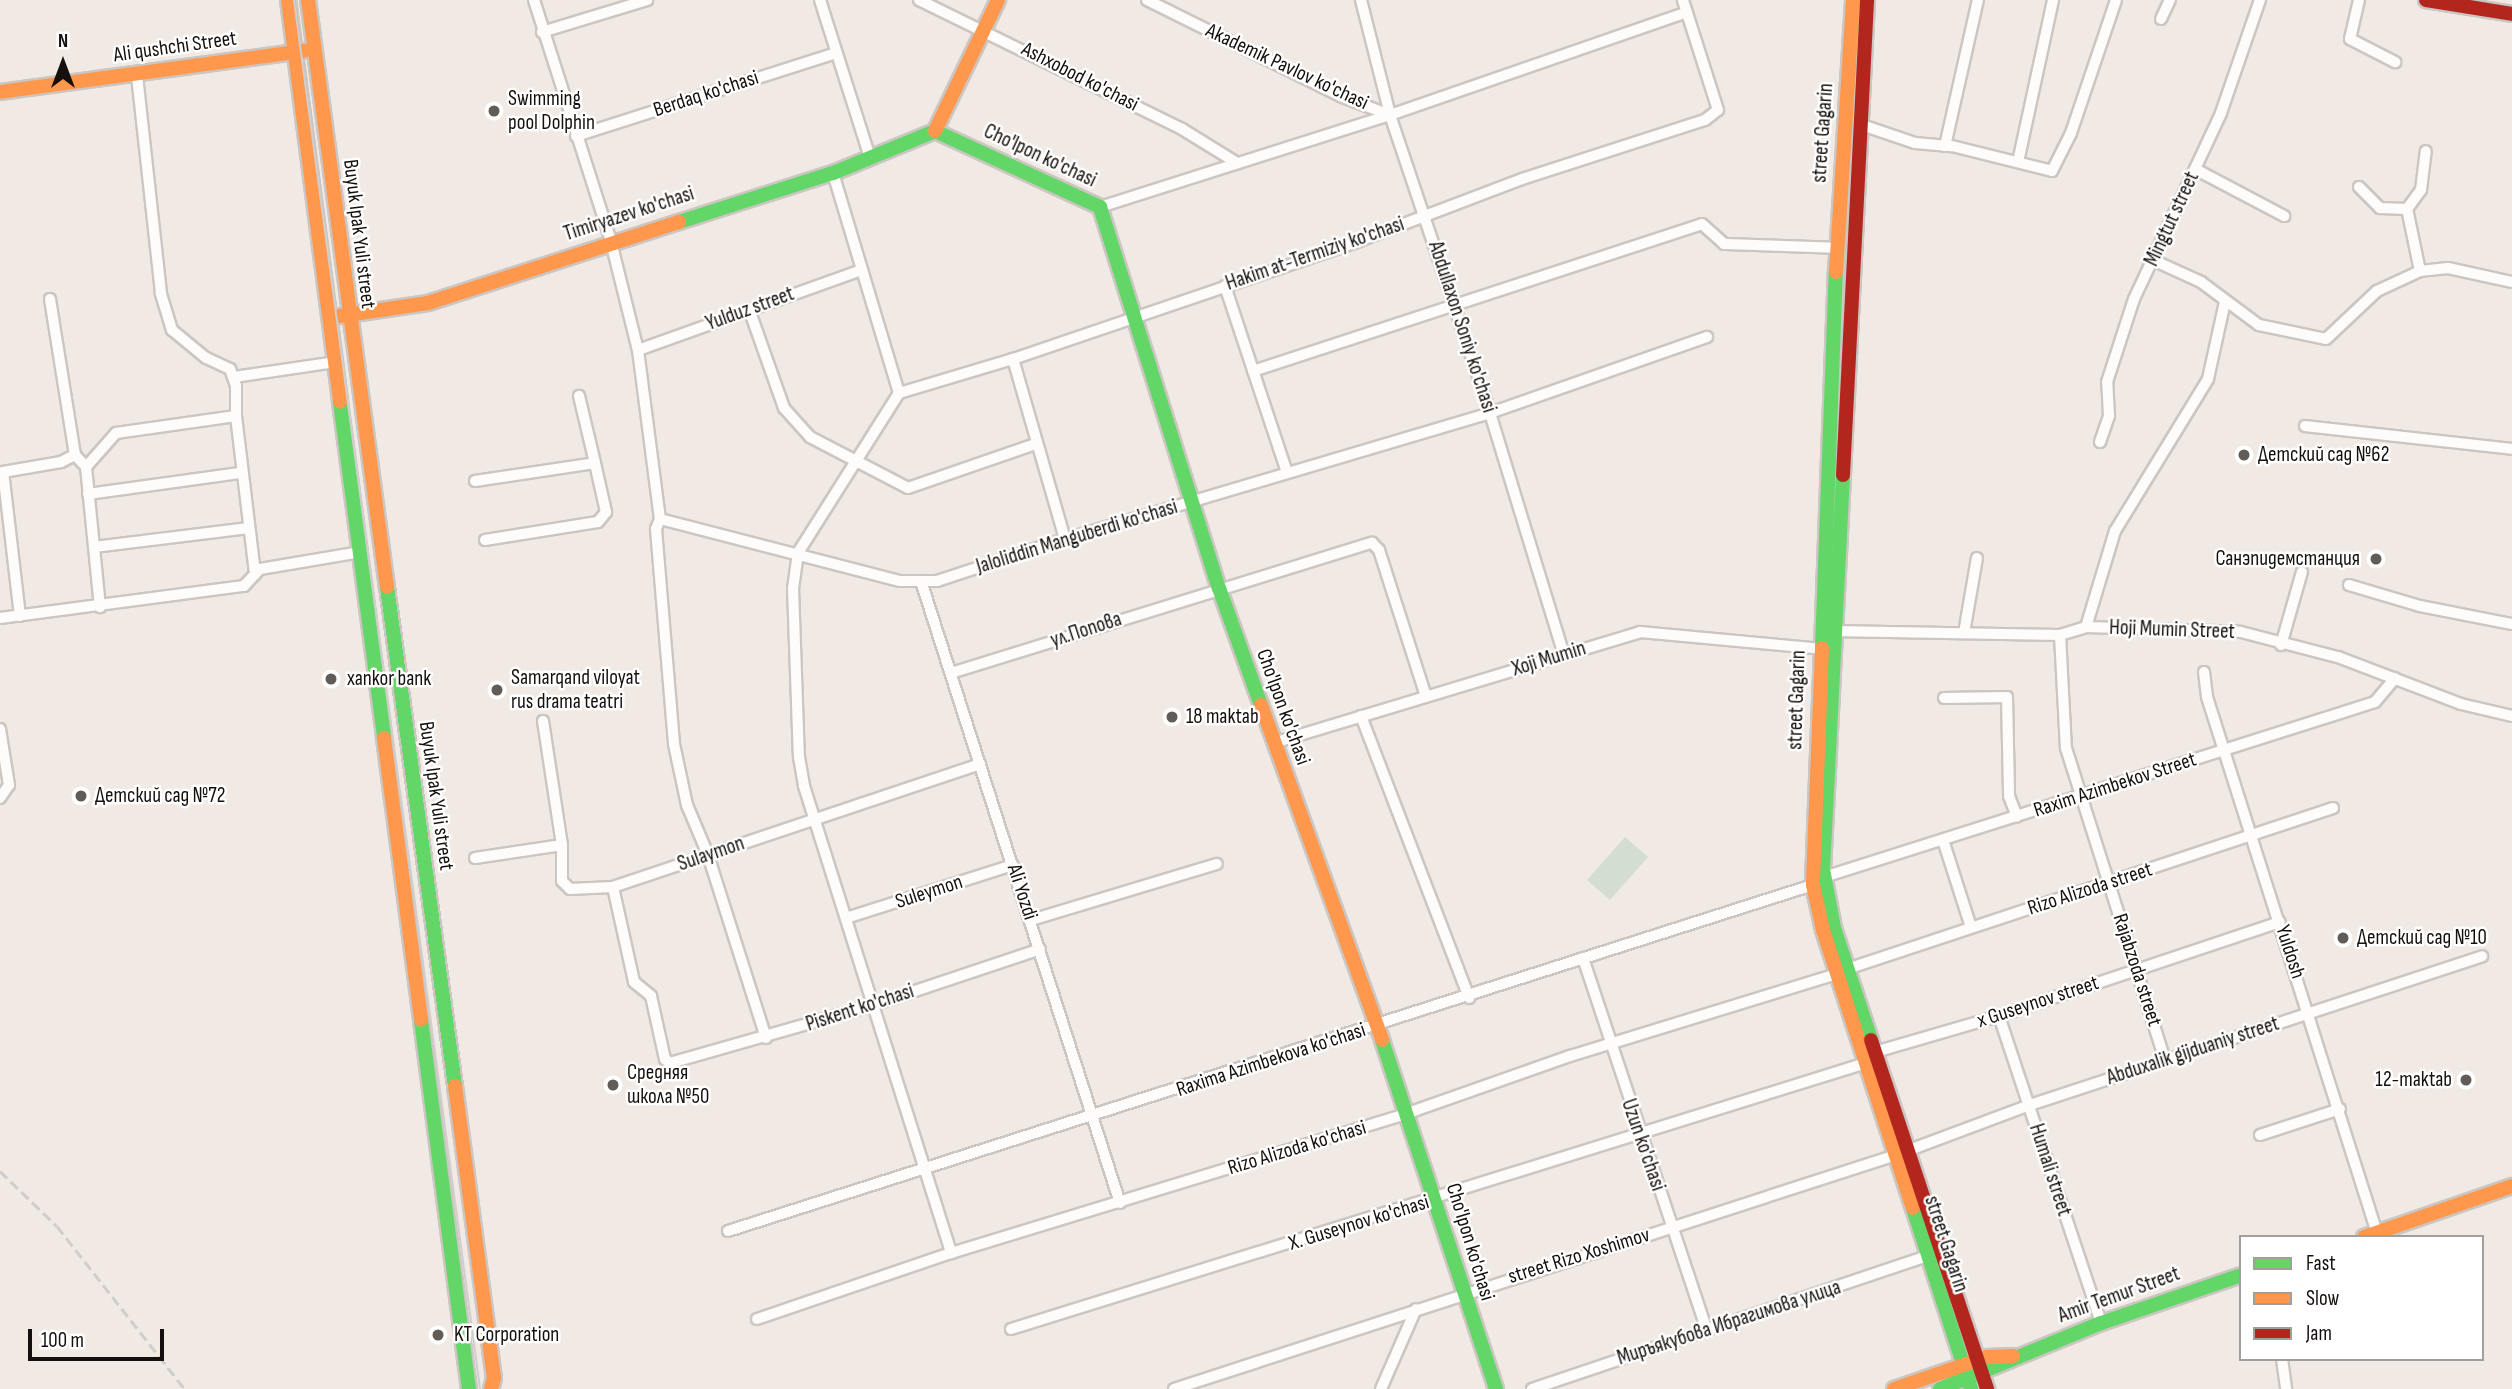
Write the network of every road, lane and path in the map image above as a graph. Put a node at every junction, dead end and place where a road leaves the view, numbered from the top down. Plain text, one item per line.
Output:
1 (288, 0) edge
2 (308, 0) edge
3 (534, 0) edge
4 (647, 0) edge
5 (820, 0) edge
6 (919, 0) edge
7 (998, 0) edge
8 (1147, 0) edge
9 (1362, 0) edge
10 (1683, 0) edge
11 (1853, 0) edge
12 (1867, 0) edge
13 (1978, 0) edge
14 (2053, 0) edge
15 (2116, 0) edge
16 (2170, 0) edge
17 (2260, 0) edge
18 (2360, 0) edge
19 (2426, 0) edge
20 (2450, 3) edge
21 (1686, 12) junction
22 (2512, 15) edge
23 (2161, 19) dead end
24 (984, 28) junction
25 (542, 33) junction
26 (314, 50) junction
27 (295, 51) junction
28 (836, 53) junction
29 (2395, 62) dead end
30 (137, 74) junction
31 (0, 92) edge
32 (1390, 115) junction
33 (1859, 124) junction
34 (935, 131) junction
35 (576, 136) junction
36 (1945, 146) junction
37 (2426, 151) dead end
38 (870, 158) junction
39 (2018, 162) junction
40 (1237, 163) junction
41 (2195, 169) junction
42 (833, 173) junction
43 (2359, 187) dead end
44 (1100, 207) junction
45 (2407, 209) junction
46 (1427, 215) junction
47 (2284, 216) dead end
48 (611, 242) junction
49 (1837, 248) junction
50 (2155, 261) junction
51 (862, 270) junction
52 (2420, 271) junction
53 (2512, 282) edge
54 (1225, 286) junction
55 (50, 299) dead end
56 (2225, 302) junction
57 (1452, 307) junction
58 (749, 309) junction
59 (348, 315) junction
60 (1136, 315) junction
61 (330, 317) junction
62 (1707, 337) dead end
63 (638, 350) junction
64 (1013, 359) junction
65 (335, 362) junction
66 (1253, 371) junction
67 (234, 377) junction
68 (899, 393) junction
69 (579, 396) dead end
70 (1490, 413) junction
71 (236, 416) junction
72 (2305, 426) dead end
73 (2100, 442) dead end
74 (1035, 444) junction
75 (2512, 449) edge
76 (75, 455) junction
77 (857, 460) junction
78 (595, 463) junction
79 (86, 467) junction
80 (1, 472) edge
81 (1287, 472) junction
82 (240, 473) junction
83 (475, 481) dead end
84 (89, 494) junction
85 (1191, 502) junction
86 (660, 519) junction
87 (249, 528) junction
88 (1065, 539) junction
89 (485, 540) dead end
90 (94, 547) junction
91 (361, 552) junction
92 (798, 553) junction
93 (1977, 558) dead end
94 (2302, 572) dead end
95 (256, 574) junction
96 (921, 581) junction
97 (2349, 585) dead end
98 (1220, 588) junction
99 (100, 607) junction
100 (20, 616) junction
101 (0, 618) edge
102 (2512, 624) edge
103 (2086, 627) junction
104 (1827, 631) junction
105 (1964, 633) junction
106 (2060, 635) junction
107 (2281, 645) junction
108 (1827, 650) junction
109 (1564, 655) junction
110 (2204, 672) dead end
111 (951, 673) junction
112 (2395, 678) junction
113 (1426, 696) junction
114 (1944, 698) dead end
115 (1361, 716) junction
116 (2512, 716) edge
117 (543, 721) dead end
118 (0, 729) edge
119 (1273, 743) junction
120 (2224, 749) junction
121 (980, 764) junction
122 (2081, 796) junction
123 (0, 798) edge
124 (2333, 808) dead end
125 (2017, 817) junction
126 (815, 818) junction
127 (2252, 834) junction
128 (1943, 840) junction
129 (562, 845) junction
130 (708, 855) junction
131 (475, 858) dead end
132 (1217, 864) dead end
133 (1013, 865) junction
134 (1819, 881) junction
135 (2109, 884) junction
136 (613, 887) junction
137 (846, 918) junction
138 (1031, 920) junction
139 (2280, 922) junction
140 (1971, 927) junction
141 (1040, 949) junction
142 (2482, 956) dead end
143 (1583, 958) junction
144 (2137, 969) junction
145 (1842, 971) junction
146 (1469, 998) junction
147 (873, 1004) junction
148 (2310, 1011) junction
149 (1999, 1016) junction
150 (1377, 1026) junction
151 (765, 1038) junction
152 (1609, 1044) junction
153 (1870, 1057) junction
154 (2165, 1060) junction
155 (2029, 1105) junction
156 (2340, 1109) junction
157 (1405, 1114) junction
158 (1094, 1116) junction
159 (2260, 1135) dead end
160 (1639, 1136) junction
161 (1901, 1153) junction
162 (924, 1167) junction
163 (2512, 1186) edge
164 (1436, 1199) junction
165 (1120, 1203) junction
166 (1673, 1227) junction
167 (728, 1231) dead end
168 (2371, 1235) edge
169 (951, 1252) junction
170 (1927, 1256) junction
171 (2239, 1276) edge
172 (1463, 1292) junction
173 (1416, 1309) junction
174 (757, 1319) dead end
175 (2101, 1323) junction
176 (1011, 1329) dead end
177 (1707, 1331) junction
178 (2282, 1361) edge
179 (1971, 1374) edge
180 (468, 1389) edge
181 (491, 1389) edge
182 (1174, 1389) edge
183 (1381, 1389) edge
184 (1496, 1389) edge
185 (1532, 1389) edge
186 (1894, 1389) edge
187 (1940, 1389) edge
188 (1987, 1389) edge
189 (2286, 1389) edge

1 - 27 main road, Buyuk Ipak Yuli street
2 - 26 main road, Buyuk Ipak Yuli street
3 - 25 street
4 - 25 street
5 - 28 street
6 - 24 street, Ashxobod ko'chasi
7 - 24 main road
8 - 32 street, Akademik Pavlov ko'chasi
9 - 32 street, Abdullaxon Soniy ko'chasi
10 - 21 street
11 - 49 main road, street Gagarin
12 - 33 main road, street Gagarin
13 - 36 street
14 - 39 street
15 - 39 street
16 - 23 street
17 - 41 street, Mingtut street
18 - 29 street
19 - 20 main road
20 - 22 main road
21 - 32 street
21 - 46 street, Hakim at-Termiziy ko'chasi
24 - 34 main road
24 - 40 street, Ashxobod ko'chasi
25 - 35 street
26 - 27 main road, Ali qushchi Street
26 - 59 main road, Buyuk Ipak Yuli street
27 - 30 main road, Ali qushchi Street
27 - 61 main road, Buyuk Ipak Yuli street
28 - 35 street, Berdaq ko'chasi
28 - 38 street
30 - 31 main road, Ali qushchi Street
30 - 67 street
32 - 40 street
32 - 46 street, Abdullaxon Soniy ko'chasi
33 - 36 street
33 - 104 main road, street Gagarin
34 - 38 main road, Timiryazev ko'chasi
34 - 44 main road, Cho'lpon ko'chasi
35 - 48 street
36 - 39 street
37 - 45 street
38 - 42 main road, Timiryazev ko'chasi
40 - 44 street
41 - 47 street
41 - 50 street, Mingtut street
42 - 48 main road, Timiryazev ko'chasi
42 - 51 street
43 - 45 street
44 - 60 main road, Cho'lpon ko'chasi
45 - 52 street
46 - 54 street, Hakim at-Termiziy ko'chasi
46 - 57 street, Abdullaxon Soniy ko'chasi
48 - 59 main road, Timiryazev ko'chasi
48 - 63 street
49 - 57 street
49 - 104 main road, street Gagarin
50 - 56 street
50 - 73 street, Mingtut street
51 - 58 street, Yulduz street
51 - 68 street
52 - 53 street
52 - 56 street
54 - 60 street, Hakim at-Termiziy ko'chasi
54 - 66 street
55 - 76 street
56 - 103 street
57 - 66 street
57 - 70 street, Abdullaxon Soniy ko'chasi
58 - 63 street, Yulduz street
58 - 77 street
59 - 61 main road, Timiryazev ko'chasi
59 - 181 main road, Buyuk Ipak Yuli street
60 - 64 street, Hakim at-Termiziy ko'chasi
60 - 85 main road, Cho'lpon ko'chasi
61 - 65 main road, Buyuk Ipak Yuli street
62 - 70 street, Jaloliddin Manguberdi ko'chasi
63 - 86 street
64 - 68 street, Hakim at-Termiziy ko'chasi
64 - 74 street
65 - 67 street
65 - 91 main road, Buyuk Ipak Yuli street
66 - 81 street
67 - 71 street
68 - 77 street
69 - 78 street
70 - 81 street, Jaloliddin Manguberdi ko'chasi
70 - 109 street, Abdullaxon Soniy ko'chasi
71 - 79 street
71 - 82 street
72 - 75 street
74 - 77 street
74 - 88 street
76 - 79 street
76 - 80 street
77 - 92 street
78 - 83 street
78 - 89 street
79 - 84 street
80 - 100 street
81 - 85 street, Jaloliddin Manguberdi ko'chasi
82 - 84 street
82 - 87 street
84 - 90 street
85 - 88 street, Jaloliddin Manguberdi ko'chasi
85 - 98 main road, Cho'lpon ko'chasi
86 - 92 street, Jaloliddin Manguberdi ko'chasi
86 - 130 street
87 - 90 street
87 - 95 street
88 - 96 street, Jaloliddin Manguberdi ko'chasi
90 - 99 street
91 - 95 street
91 - 180 main road, Buyuk Ipak Yuli street
92 - 96 street, Jaloliddin Manguberdi ko'chasi
92 - 126 street
93 - 105 street
94 - 107 street
95 - 99 street
96 - 111 street, Ali Yozdi
97 - 102 street
98 - 111 street, ул.Попова
98 - 113 street, ул.Попова
98 - 119 main road, Cho'lpon ko'chasi
99 - 100 street
100 - 101 street
103 - 106 street, Hoji Mumin Street
103 - 107 street, Hoji Mumin Street
104 - 105 street, Hoji Mumin Street
104 - 108 main road, street Gagarin
105 - 106 street, Hoji Mumin Street
106 - 122 street, Rajabzoda street
107 - 112 street, Hoji Mumin Street
108 - 109 street, Xoji Mumin
108 - 134 main road, street Gagarin
109 - 113 street, Xoji Mumin
110 - 120 street, Yuldosh
111 - 121 street, Ali Yozdi
112 - 116 street, Hoji Mumin Street
112 - 120 street, Raxim Azimbekov Street
113 - 115 street, Xoji Mumin
114 - 125 street
115 - 119 street, Xoji Mumin
115 - 146 street
117 - 129 street, Sulaymon
118 - 123 street
119 - 150 main road, Cho'lpon ko'chasi
120 - 122 street, Raxim Azimbekov Street
120 - 127 street, Yuldosh
121 - 126 street, Sulaymon
121 - 133 street, Ali Yozdi
122 - 125 street, Raxim Azimbekov Street
122 - 135 street, Rajabzoda street
124 - 127 street, Rizo Alizoda street
125 - 128 street, Raxim Azimbekov Street
126 - 130 street, Sulaymon
126 - 137 street
127 - 135 street, Rizo Alizoda street
127 - 139 street, Yuldosh
128 - 134 street, Raxim Azimbekov Street
128 - 140 street
129 - 131 street
129 - 136 street, Sulaymon
130 - 136 street, Sulaymon
130 - 151 street
132 - 138 street
133 - 137 street, Suleymon
133 - 138 street, Ali Yozdi
134 - 143 street, Raxima Azimbekova ko'chasi
134 - 145 main road, street Gagarin
135 - 140 street, Rizo Alizoda street
135 - 144 street, Rajabzoda street
136 - 151 street, Piskent ko'chasi
137 - 147 street
138 - 141 street, Ali Yozdi
139 - 144 street, x Guseynov street
139 - 148 street, Yuldosh
140 - 145 street, Rizo Alizoda street
141 - 147 street, Piskent ko'chasi
141 - 158 street, Ali Yozdi
142 - 148 street, Abduxalik gijduaniy street
143 - 146 street, Raxima Azimbekova ko'chasi
143 - 152 street, Uzun ko'chasi
144 - 149 street, x Guseynov street
144 - 154 street, Rajabzoda street
145 - 152 street, Rizo Alizoda ko'chasi
145 - 153 main road, street Gagarin
146 - 150 street, Raxima Azimbekova ko'chasi
147 - 151 street, Piskent ko'chasi
147 - 162 street
148 - 154 street, Abduxalik gijduaniy street
148 - 156 street, Yuldosh
149 - 153 street, x Guseynov street
149 - 155 street, Humali street
150 - 157 main road, Cho'lpon ko'chasi
150 - 158 street, Raxima Azimbekova ko'chasi
152 - 157 street, Rizo Alizoda ko'chasi
152 - 160 street, Uzun ko'chasi
153 - 160 street, X. Guseynov ko'chasi
153 - 161 main road, street Gagarin
154 - 155 street, Abduxalik gijduaniy street
155 - 161 street, Abduxalik gijduaniy street
155 - 175 street, Humali street
156 - 159 street
156 - 168 street, Yuldosh
157 - 164 main road, Cho'lpon ko'chasi
157 - 165 street, Rizo Alizoda ko'chasi
158 - 162 street, Raxima Azimbekova ko'chasi
158 - 165 street, Ali Yozdi
160 - 164 street, X. Guseynov ko'chasi
160 - 166 street, Uzun ko'chasi
161 - 166 street, street Rizo Xoshimov
161 - 170 main road, street Gagarin
161 - 179 main road, street Gagarin
162 - 167 street, Raxima Azimbekova ko'chasi
162 - 169 street
163 - 168 main road
164 - 172 main road, Cho'lpon ko'chasi
164 - 176 street, X. Guseynov ko'chasi
165 - 169 street, Rizo Alizoda ko'chasi
166 - 172 street, street Rizo Xoshimov
166 - 177 street, Uzun ko'chasi
169 - 174 street, Rizo Alizoda ko'chasi
170 - 177 street, Миръякубова Ибрагимова улица
170 - 179 main road, street Gagarin
171 - 175 main road, Amir Temur Street
172 - 173 street, street Rizo Xoshimov
172 - 184 main road, Cho'lpon ko'chasi
173 - 182 street, street Rizo Xoshimov
173 - 183 street
175 - 179 main road, Amir Temur Street
177 - 185 street, Миръякубова Ибрагимова улица
178 - 189 street
179 - 186 main road, Amir Temur Street
179 - 187 main road, Amir Temur Street
179 - 188 main road

